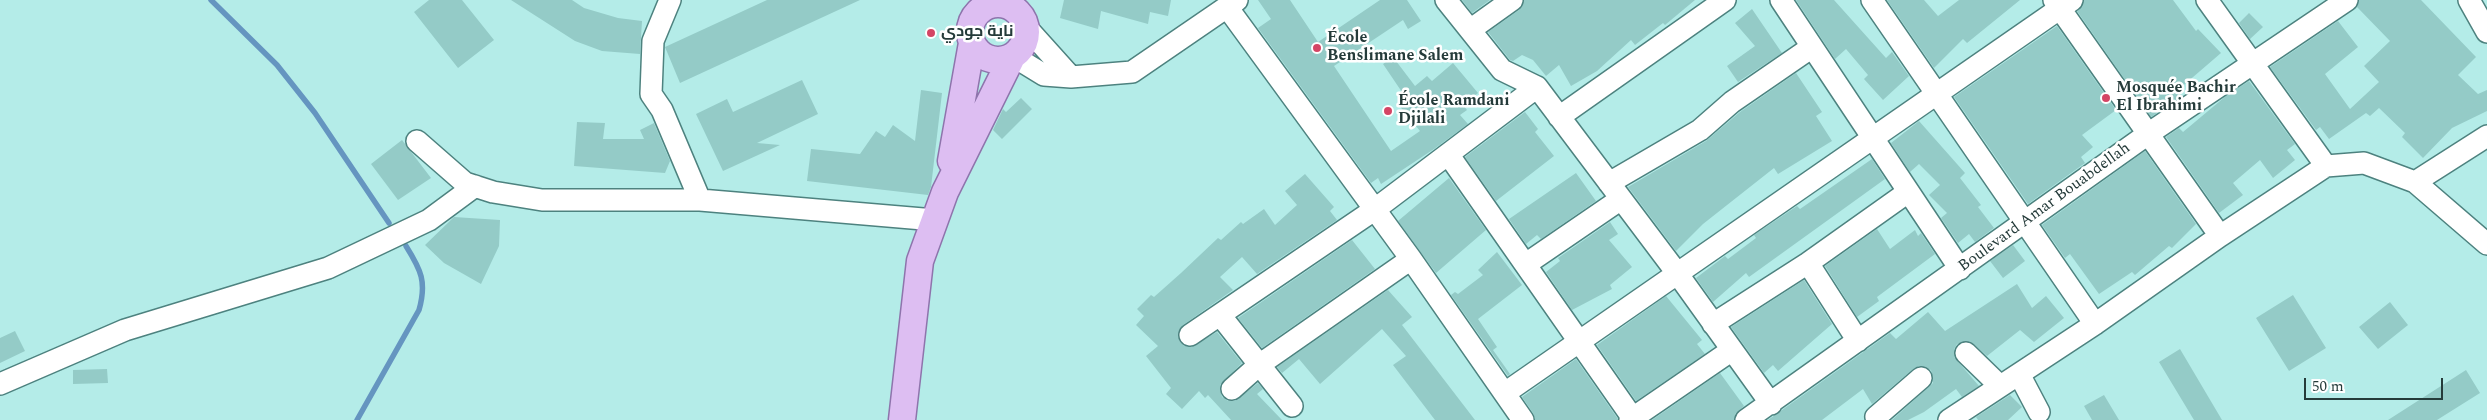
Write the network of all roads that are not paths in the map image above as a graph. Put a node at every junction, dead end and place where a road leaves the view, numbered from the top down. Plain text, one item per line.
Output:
1 (670, 0) edge
2 (1446, 0) edge
3 (1512, 0) edge
4 (1725, 0) edge
5 (1781, 0) edge
6 (1872, 0) edge
7 (2207, 0) edge
8 (2348, 0) edge
9 (2469, 0) edge
10 (1232, 3) edge
11 (2062, 3) edge
12 (2325, 6) edge
13 (1016, 12) edge
14 (971, 22) edge
15 (1470, 30) junction
16 (2487, 32) edge
17 (1812, 47) junction
18 (1013, 56) junction
19 (2253, 65) junction
20 (1071, 77) junction
21 (1536, 87) junction
22 (1936, 93) junction
23 (1559, 117) junction
24 (2148, 134) junction
25 (2487, 136) edge
26 (1872, 137) junction
27 (417, 141) dead end
28 (1448, 154) junction
29 (2326, 166) junction
30 (2415, 182) junction
31 (476, 186) junction
32 (1615, 191) junction
33 (945, 192) junction
34 (1908, 192) junction
35 (700, 200) junction
36 (1374, 210) junction
37 (935, 220) junction
38 (2025, 223) junction
39 (2220, 236) junction
40 (2487, 244) edge
41 (1411, 259) junction
42 (1808, 263) junction
43 (1526, 264) junction
44 (1960, 269) junction
45 (1677, 273) junction
46 (1220, 315) junction
47 (1713, 324) junction
48 (2095, 324) junction
49 (1190, 335) dead end
50 (1858, 341) junction
51 (1580, 342) junction
52 (1732, 350) junction
53 (1966, 352) dead end
54 (1259, 365) junction
55 (2018, 374) junction
56 (1920, 378) dead end
57 (0, 384) edge
58 (2000, 386) junction
59 (1232, 389) dead end
60 (1505, 393) junction
61 (1771, 404) junction
62 (1292, 406) dead end
63 (2039, 412) dead end
64 (1632, 419) edge
65 (1875, 419) edge
66 (902, 420) edge
67 (1523, 420) edge
68 (1746, 420) edge
69 (1949, 420) edge

1 - 35 street
2 - 15 street
3 - 15 street
4 - 23 street
5 - 17 street
6 - 22 street
7 - 19 street
8 - 12 street, Boulevard Amar Bouabdellah
9 - 16 street
10 - 20 street
10 - 36 street
11 - 22 street
11 - 24 street
12 - 19 street, Boulevard Amar Bouabdellah
13 - 14 main road
13 - 18 main road
13 - 20 street
14 - 18 main road
14 - 33 main road
15 - 21 street
17 - 26 street
17 - 32 street
18 - 20 street
18 - 33 main road
19 - 24 street, Boulevard Amar Bouabdellah
19 - 29 street
21 - 23 street
21 - 28 street
22 - 26 street
22 - 38 street
23 - 32 street
24 - 38 street, Boulevard Amar Bouabdellah
24 - 39 street
25 - 30 street
26 - 34 street
26 - 45 street
27 - 31 street
28 - 36 street
28 - 43 street
29 - 30 street
29 - 39 street
30 - 40 street
31 - 35 street
31 - 57 street
32 - 43 street
32 - 45 street
33 - 37 main road
34 - 42 street
34 - 44 street
35 - 37 street
36 - 41 street
36 - 46 street
37 - 66 main road
38 - 44 street, Boulevard Amar Bouabdellah
38 - 48 street
39 - 48 street
41 - 54 street
41 - 60 street
42 - 47 street
42 - 50 street
43 - 51 street
44 - 50 street, Boulevard Amar Bouabdellah
45 - 47 street
45 - 51 street
46 - 49 street
46 - 54 street
47 - 52 street
48 - 55 street
50 - 61 street, Boulevard Amar Bouabdellah
51 - 60 street
51 - 64 street
52 - 61 street
52 - 64 street
53 - 58 street
54 - 59 street
54 - 62 street
55 - 58 street
55 - 63 street
56 - 65 street
58 - 69 street
60 - 67 street
61 - 68 street, Boulevard Amar Bouabdellah

